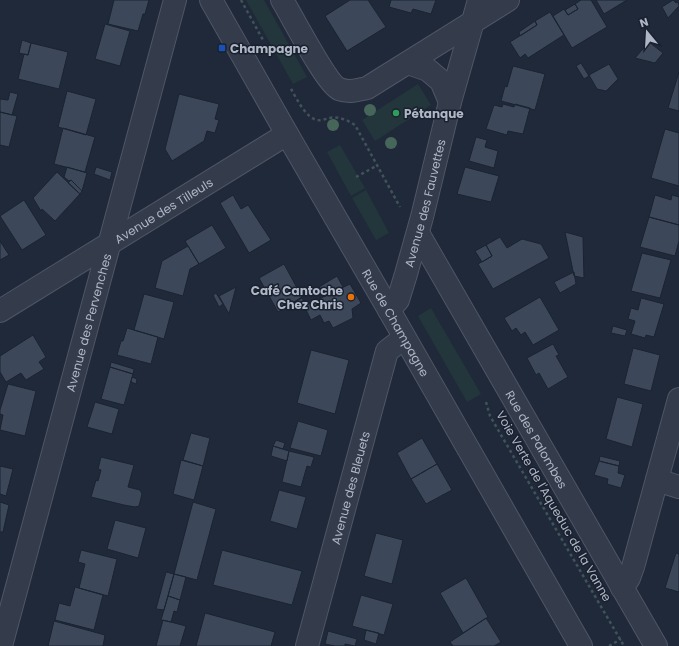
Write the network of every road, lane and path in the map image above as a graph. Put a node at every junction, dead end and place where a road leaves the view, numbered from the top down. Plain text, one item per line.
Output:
1 (175, 0) edge
2 (211, 0) edge
3 (241, 0) edge
4 (282, 0) edge
5 (479, 0) edge
6 (508, 0) edge
7 (473, 22) junction
8 (264, 42) dead end
9 (408, 63) junction
10 (287, 84) dead end
11 (450, 102) junction
12 (287, 134) junction
13 (378, 165) junction
14 (356, 177) dead end
15 (403, 214) dead end
16 (418, 233) junction
17 (108, 245) junction
18 (389, 310) junction
19 (0, 311) edge
20 (404, 338) junction
21 (679, 399) edge
22 (486, 401) dead end
23 (657, 480) junction
24 (679, 487) edge
25 (622, 588) junction
26 (1, 646) edge
27 (307, 646) edge
28 (581, 646) edge
29 (624, 646) edge
30 (656, 646) edge

1 - 17 street, Avenue des Pervenches
2 - 12 street, Rue de Champagne
3 - 8 path
4 - 9 street
5 - 7 street, Avenue des Fauvettes
6 - 7 street
7 - 9 street
7 - 11 street, Avenue des Fauvettes
9 - 11 street
10 - 13 path
11 - 16 street, Avenue des Fauvettes
12 - 17 street, Avenue des Tilleuls
12 - 18 street, Rue de Champagne
13 - 14 path
13 - 15 path
16 - 18 street, Avenue des Fauvettes
16 - 25 street, Rue des Palombes
17 - 19 street, Avenue des Tilleuls
17 - 26 street, Avenue des Pervenches
18 - 20 street, Rue de Champagne
20 - 27 street, Avenue des Bleuets
20 - 28 street, Rue de Champagne
21 - 23 street
22 - 29 path, Voie Verte de l'Aqueduc de la Vanne
23 - 24 street
23 - 25 street
25 - 30 street, Rue des Palombes

